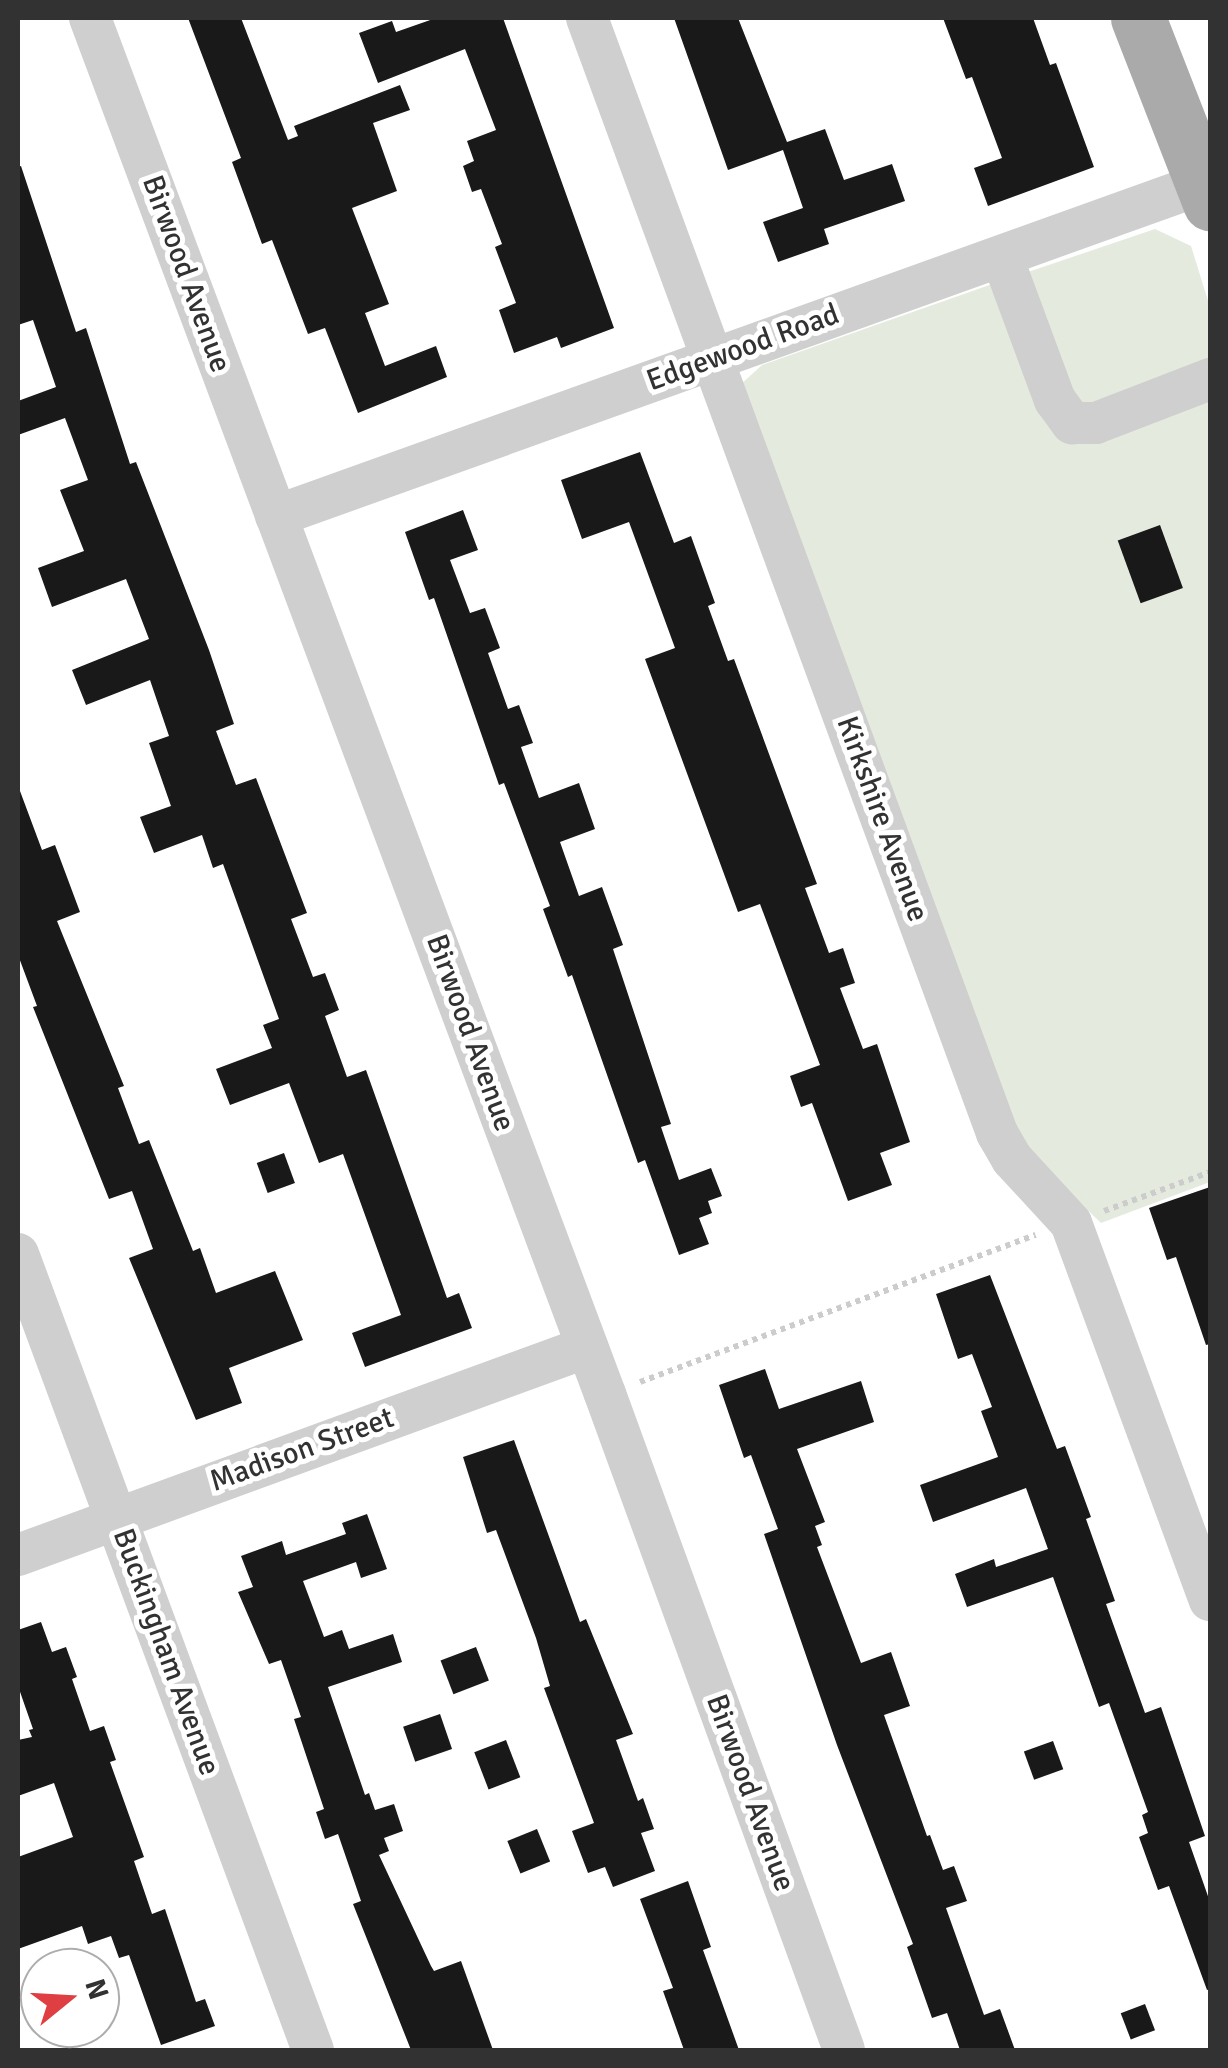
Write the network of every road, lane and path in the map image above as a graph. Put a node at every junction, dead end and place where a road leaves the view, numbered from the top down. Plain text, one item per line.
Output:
1 (90, 18) edge
2 (587, 18) edge
3 (1138, 18) edge
4 (1208, 190) edge
5 (1002, 257) junction
6 (714, 357) junction
7 (1210, 379) edge
8 (276, 516) junction
9 (1210, 1172) edge
10 (1089, 1216) dead end
11 (1051, 1230) dead end
12 (18, 1254) edge
13 (587, 1346) junction
14 (635, 1383) dead end
15 (117, 1518) junction
16 (18, 1555) edge
17 (1210, 1600) edge
18 (313, 2050) edge
19 (844, 2050) edge

1 - 8 street, Birwood Avenue
2 - 6 street, Kirkshire Avenue
3 - 4 main road
4 - 5 street, Edgewood Road
5 - 6 street, Edgewood Road
5 - 7 street
6 - 8 street, Edgewood Road
6 - 17 street, Kirkshire Avenue
8 - 13 street, Birwood Avenue
9 - 10 path
11 - 14 path
12 - 15 street, Buckingham Avenue
13 - 15 street, Madison Street
13 - 19 street, Birwood Avenue
15 - 16 street, Madison Street
15 - 18 street, Buckingham Avenue

